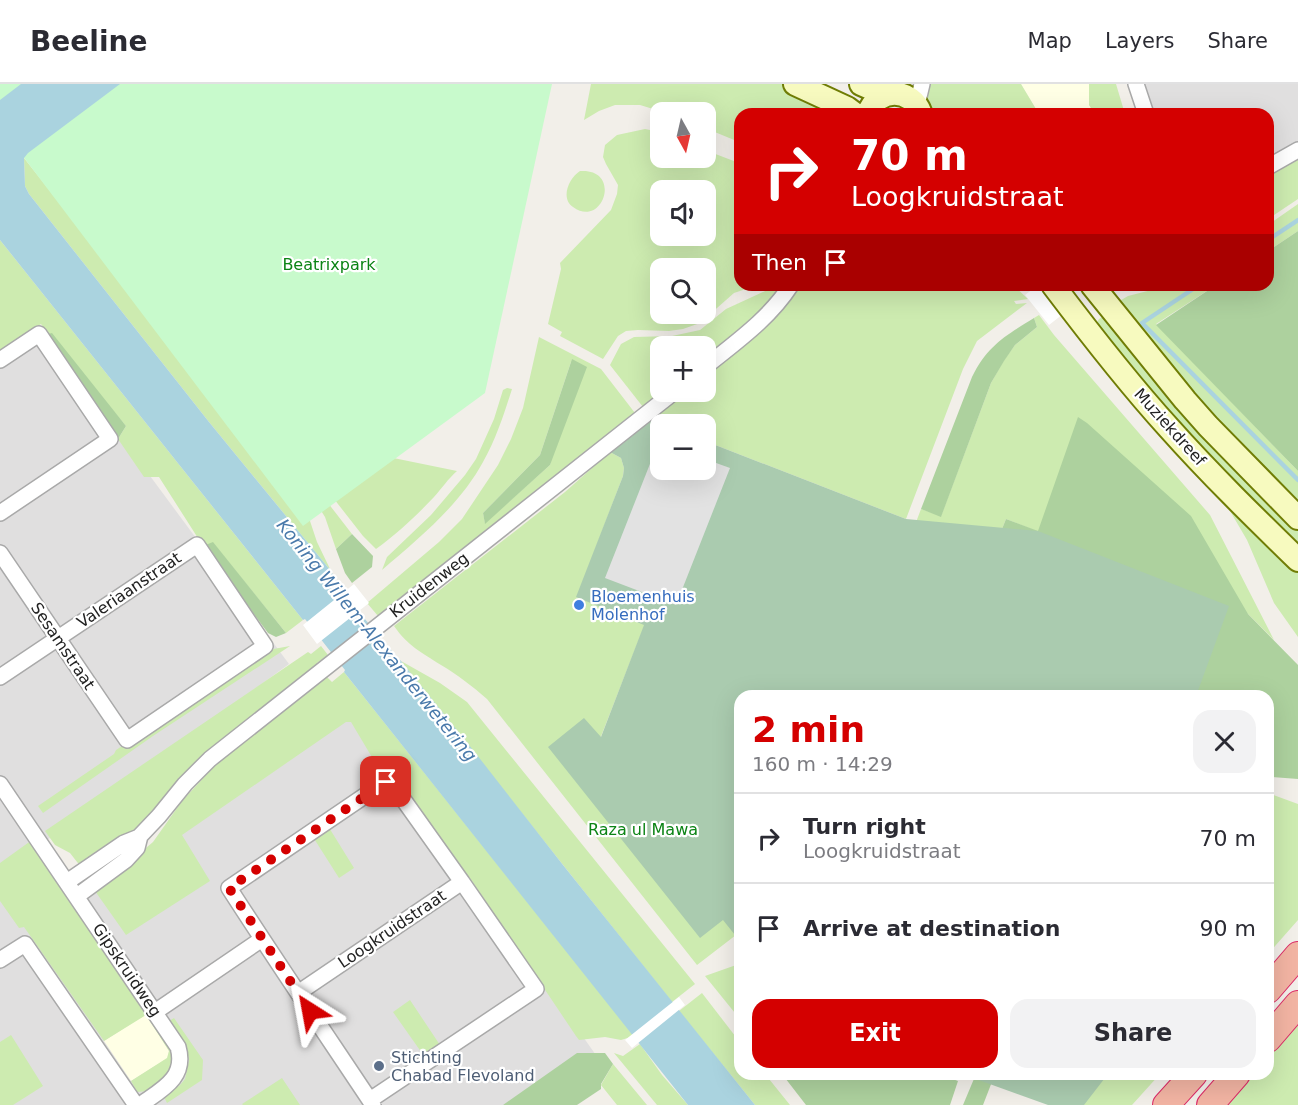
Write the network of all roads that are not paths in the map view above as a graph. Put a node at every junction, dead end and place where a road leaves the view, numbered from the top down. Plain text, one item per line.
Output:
1 (795, 84) edge
2 (861, 84) edge
3 (1136, 84) edge
4 (911, 96) edge
5 (847, 108) edge
6 (871, 108) edge
7 (1144, 108) edge
8 (1298, 150) edge
9 (1274, 164) edge
10 (786, 291) edge
11 (1058, 291) edge
12 (1097, 291) edge
13 (716, 358) edge
14 (0, 360) edge
15 (661, 402) edge
16 (0, 513) edge
17 (1298, 518) edge
18 (0, 553) edge
19 (1298, 560) edge
20 (57, 638) junction
21 (0, 677) edge
22 (127, 740) joint
23 (0, 784) edge
24 (140, 837) junction
25 (67, 882) junction
26 (462, 882) junction
27 (76, 896) junction
28 (262, 939) junction
29 (1298, 955) edge
30 (0, 960) edge
31 (1274, 983) edge
32 (298, 993) junction
33 (1298, 1004) edge
34 (155, 1012) junction
35 (1274, 1032) edge
36 (1189, 1080) edge
37 (1232, 1080) edge
38 (371, 1103) edge
39 (138, 1105) edge
40 (1166, 1105) edge
41 (1210, 1105) edge

1 - 5 main road
2 - 4 main road
3 - 7 street
4 - 6 main road
8 - 9 street
10 - 13 street
11 - 19 main road, Muziekdreef
12 - 17 main road, Muziekdreef
14 - 16 street
15 - 24 street, Kruidenweg
18 - 20 street, Sesamstraat
20 - 21 street, Valeriaanstraat
20 - 22 street, Sesamstraat
20 - 22 street, Valeriaanstraat
23 - 25 street, Gipskruidweg
24 - 25 street, Kruidenweg
24 - 27 street, Kruidenweg
25 - 27 street, Gipskruidweg
26 - 28 street, Loogkruidstraat
26 - 32 street, Loogkruidstraat
26 - 38 street
27 - 34 street, Gipskruidweg
28 - 32 street
28 - 34 street
29 - 31 highway
30 - 39 street, Gipskruidweg
32 - 38 street
33 - 35 highway
34 - 39 street, Gipskruidweg
36 - 40 highway
37 - 41 highway

